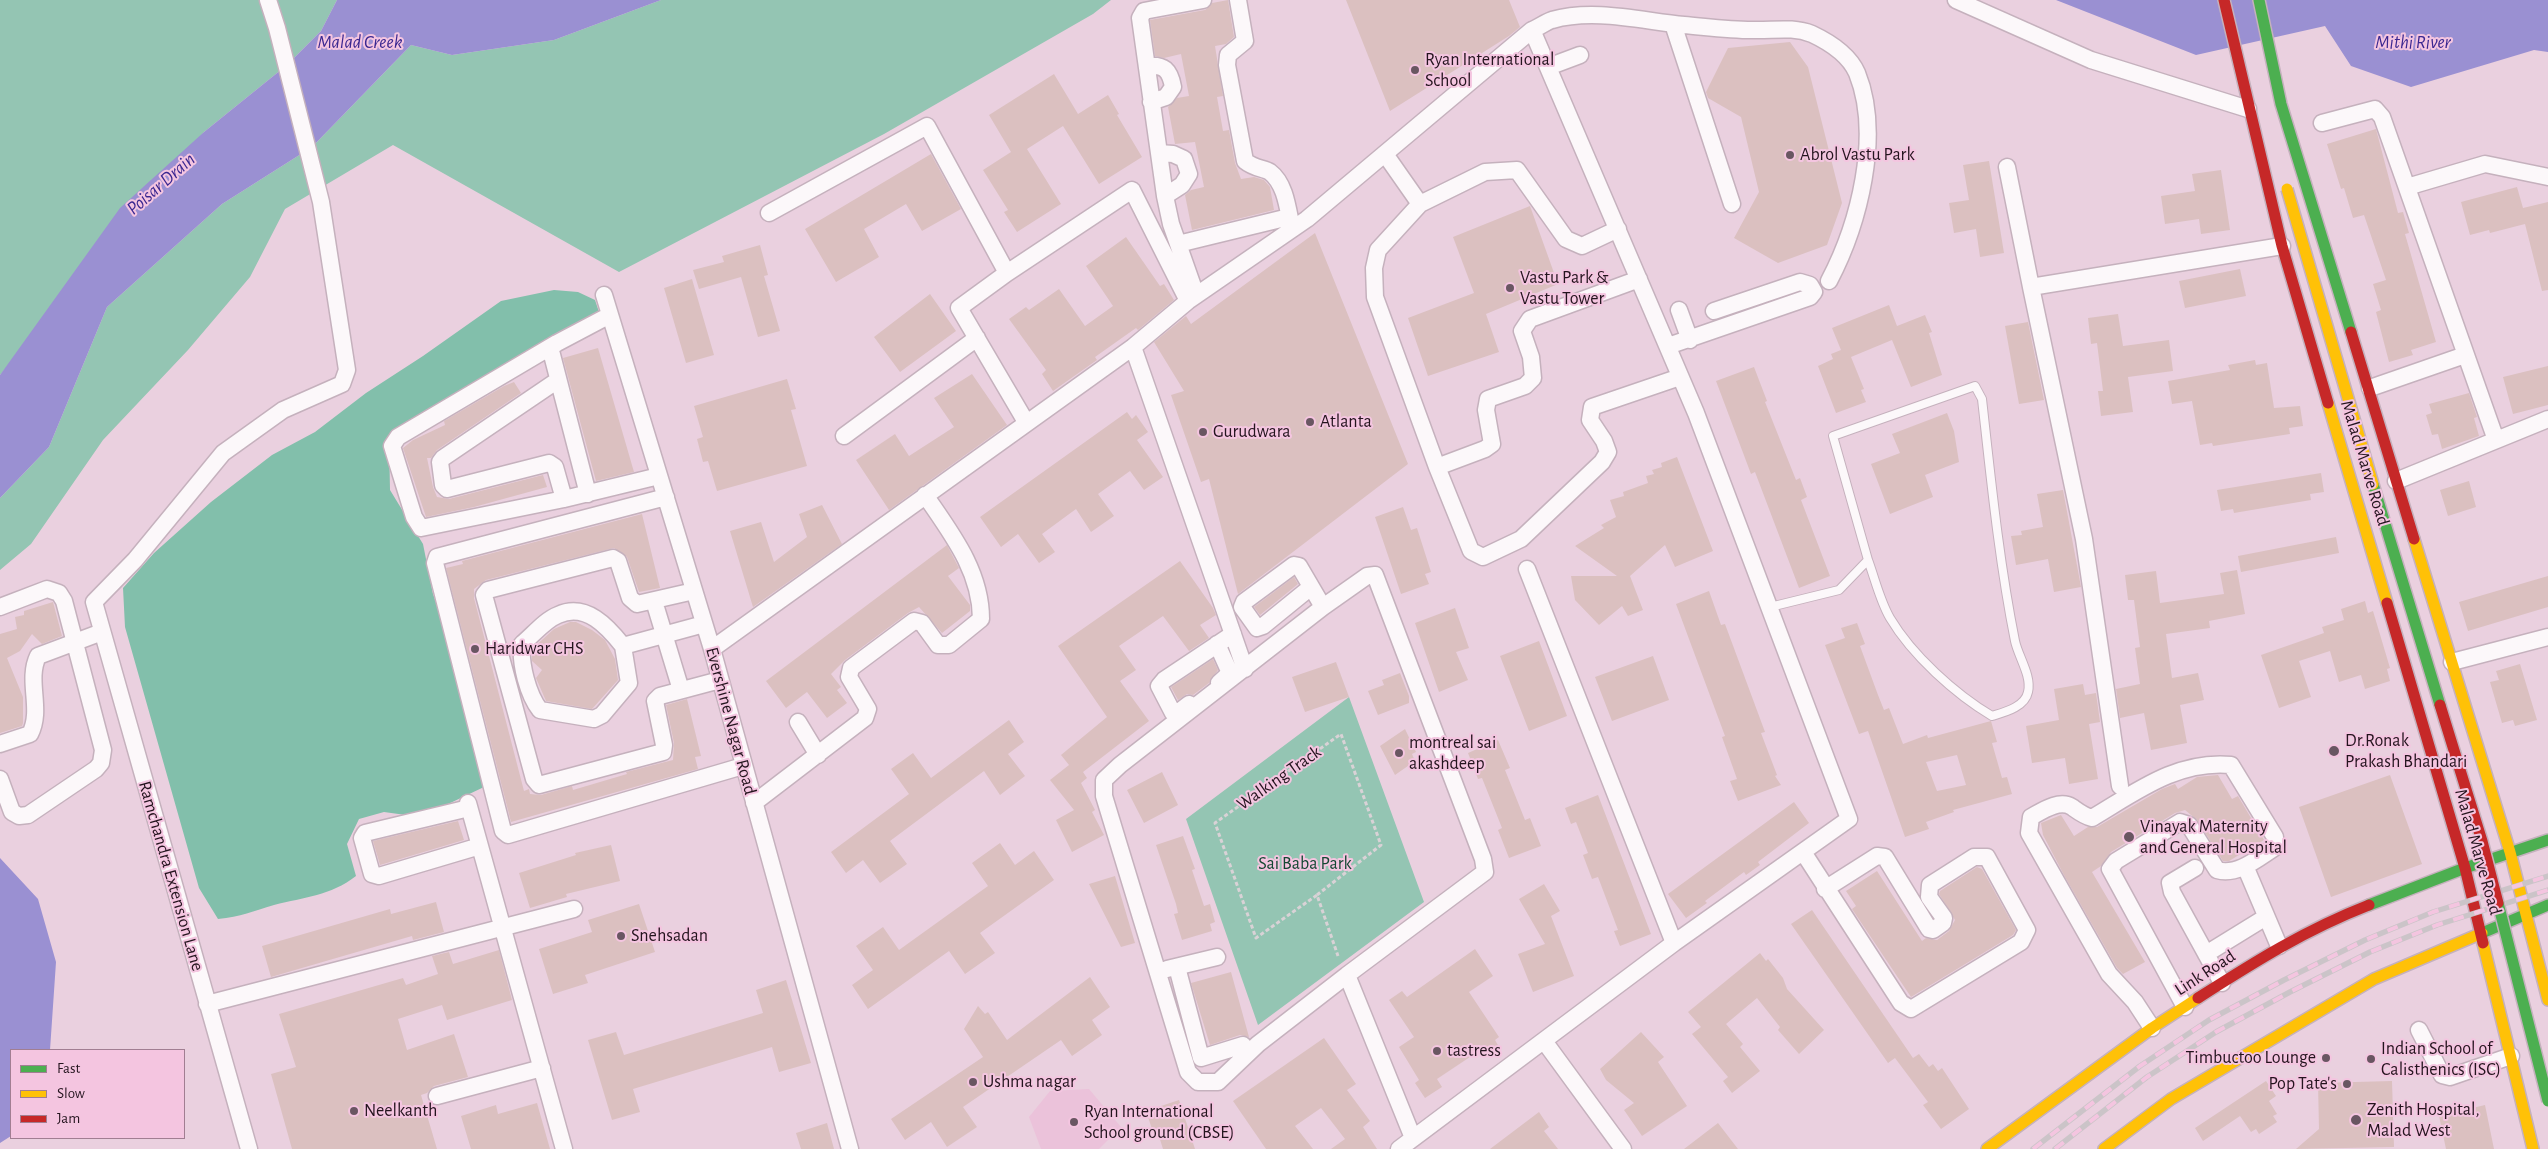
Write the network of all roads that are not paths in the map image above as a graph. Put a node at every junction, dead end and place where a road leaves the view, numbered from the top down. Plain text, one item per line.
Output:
1 (268, 0) edge
2 (1203, 0) edge
3 (1238, 0) edge
4 (1956, 0) edge
5 (2224, 0) edge
6 (2259, 0) edge
7 (1672, 24) junction
8 (1532, 30) junction
9 (1580, 55) dead end
10 (1146, 66) junction
11 (1548, 67) junction
12 (1151, 102) junction
13 (2248, 109) junction
14 (2322, 123) dead end
15 (2290, 132) junction
16 (1159, 153) junction
17 (1385, 154) junction
18 (2007, 167) dead end
19 (2548, 177) edge
20 (2407, 186) junction
21 (1165, 196) junction
22 (1420, 204) junction
23 (1732, 204) dead end
24 (769, 213) dead end
25 (1291, 223) junction
26 (1618, 229) junction
27 (1178, 244) junction
28 (2282, 246) junction
29 (1006, 274) junction
30 (1639, 279) junction
31 (1829, 281) dead end
32 (2031, 287) junction
33 (604, 295) dead end
34 (1192, 298) junction
35 (1714, 311) dead end
36 (610, 315) junction
37 (1656, 318) junction
38 (977, 338) junction
39 (1690, 340) junction
40 (1668, 346) junction
41 (550, 347) junction
42 (1133, 347) junction
43 (2465, 355) junction
44 (1680, 377) junction
45 (558, 380) junction
46 (2370, 388) junction
47 (2548, 419) edge
48 (1026, 422) junction
49 (844, 436) dead end
50 (2496, 440) junction
51 (1437, 467) junction
52 (659, 476) junction
53 (2396, 481) junction
54 (588, 494) junction
55 (926, 495) junction
56 (666, 497) junction
57 (564, 499) junction
58 (1868, 560) junction
59 (1527, 569) dead end
60 (1311, 587) junction
61 (694, 591) junction
62 (654, 600) junction
63 (0, 607) edge
64 (1323, 607) junction
65 (1770, 607) junction
66 (704, 624) junction
67 (1262, 625) junction
68 (102, 632) junction
69 (664, 635) junction
70 (1234, 638) junction
71 (2548, 638) edge
72 (1280, 641) junction
73 (75, 642) junction
74 (522, 644) junction
75 (1218, 644) junction
76 (623, 646) junction
77 (498, 649) junction
78 (712, 649) junction
79 (2452, 662) junction
80 (1245, 669) junction
81 (720, 680) junction
82 (681, 690) junction
83 (532, 696) junction
84 (1205, 697) junction
85 (513, 701) junction
86 (798, 722) dead end
87 (0, 744) edge
88 (818, 755) junction
89 (743, 766) junction
90 (0, 779) edge
91 (2120, 786) dead end
92 (754, 803) junction
93 (2548, 840) edge
94 (480, 846) junction
95 (1803, 852) junction
96 (2510, 852) junction
97 (2246, 866) junction
98 (2195, 868) dead end
99 (2465, 868) junction
100 (1825, 889) junction
101 (2548, 905) edge
102 (574, 909) dead end
103 (2527, 913) junction
104 (2266, 916) junction
105 (503, 927) junction
106 (2482, 933) junction
107 (1674, 943) junction
108 (2279, 946) junction
109 (2206, 954) junction
110 (1217, 957) dead end
111 (1177, 967) junction
112 (1158, 971) junction
113 (1347, 975) junction
114 (2222, 983) junction
115 (2548, 1000) edge
116 (207, 1004) junction
117 (2185, 1007) junction
118 (2152, 1028) junction
119 (2419, 1030) dead end
120 (1544, 1041) junction
121 (1243, 1045) dead end
122 (2511, 1056) junction
123 (1193, 1060) junction
124 (542, 1068) junction
125 (437, 1096) dead end
126 (2548, 1101) edge
127 (1414, 1138) junction
128 (249, 1149) edge
129 (564, 1149) edge
130 (850, 1149) edge
131 (1399, 1149) edge
132 (1624, 1149) edge
133 (1986, 1149) edge
134 (2104, 1149) edge
135 (2533, 1149) edge

1 - 68 street, Ramchandra Extension Lane
2 - 10 street
3 - 25 street
4 - 13 street
5 - 13 main road, Malad Marve Road
6 - 15 main road, Malad Marve Road
7 - 8 street
7 - 23 street
7 - 31 street
8 - 11 street
8 - 17 street
9 - 11 street
10 - 12 street
10 - 12 street
11 - 26 street
12 - 16 street
13 - 28 main road, Malad Marve Road
14 - 20 street
15 - 46 main road, Malad Marve Road
15 - 126 main road, bridge
16 - 21 street
16 - 21 street
17 - 22 street
17 - 25 street
18 - 32 street
19 - 20 street
20 - 43 street
21 - 27 street
22 - 26 street
22 - 51 street
24 - 29 street
25 - 27 street
25 - 34 street
26 - 30 street
27 - 34 street
28 - 32 street
28 - 99 main road, Malad Marve Road
29 - 34 street
29 - 38 street
30 - 37 street
30 - 51 street
32 - 91 street
33 - 36 street, Evershine Nagar Road
34 - 42 street
35 - 39 street
36 - 41 street
36 - 52 street, Evershine Nagar Road
37 - 39 street
37 - 40 street
38 - 48 street
38 - 49 street
39 - 40 street
40 - 44 street
41 - 45 street
41 - 57 street
42 - 48 street
42 - 70 street
43 - 46 street
43 - 50 street
44 - 51 street
44 - 65 street
45 - 54 street
45 - 57 street
46 - 53 main road, Malad Marve Road
47 - 50 street
48 - 55 street
50 - 53 street
52 - 54 street
52 - 56 street, Evershine Nagar Road
53 - 79 main road, Malad Marve Road
54 - 57 street
55 - 78 street
55 - 88 street
56 - 61 street, Evershine Nagar Road
56 - 89 street
58 - 58 lane
58 - 65 lane
59 - 107 street
60 - 64 street
60 - 67 street
60 - 67 street
61 - 62 street
61 - 66 street, Evershine Nagar Road
62 - 69 street
62 - 77 street
63 - 73 street
64 - 72 street
64 - 113 street
65 - 95 street
66 - 69 street
66 - 78 street, Evershine Nagar Road
67 - 70 street
67 - 72 street
68 - 73 street
68 - 116 street, Ramchandra Extension Lane
69 - 76 street
69 - 82 street
70 - 75 street
70 - 80 street
71 - 79 street
72 - 80 street
73 - 87 street
73 - 90 street
74 - 76 street
74 - 77 street
74 - 83 street
75 - 84 street
75 - 84 street
76 - 83 street
77 - 85 street
78 - 81 street, Evershine Nagar Road
79 - 96 main road, Malad Marve Road
80 - 84 street
81 - 82 street
81 - 89 street, Evershine Nagar Road
82 - 85 street
83 - 85 street
84 - 112 street
86 - 88 street
88 - 92 street
89 - 92 street, Evershine Nagar Road
92 - 130 street, Evershine Nagar Road
93 - 96 main road
94 - 94 street
94 - 105 street
95 - 100 street
95 - 107 street
96 - 99 main road, Link Road
96 - 103 main road, Malad Marve Road
97 - 104 street
97 - 117 street
97 - 118 street
98 - 109 street
99 - 106 main road, Malad Marve Road
99 - 108 main road, Link Road
100 - 100 street
101 - 103 main road
102 - 105 street
103 - 106 main road
103 - 115 main road, Malad Marve Road
104 - 108 street
104 - 109 street
105 - 116 street
105 - 124 street
106 - 122 main road, Malad Marve Road
106 - 134 main road
107 - 120 street
108 - 114 main road, Link Road
109 - 114 street
110 - 111 street
111 - 112 street
111 - 123 street
112 - 123 street
113 - 123 street
113 - 127 street
114 - 117 main road, Link Road
116 - 128 street, Ramchandra Extension Lane
117 - 118 main road, Link Road
118 - 133 main road, Link Road
119 - 122 street
120 - 127 street
120 - 132 street
121 - 123 street
122 - 135 main road, Malad Marve Road
124 - 125 street
124 - 129 street
127 - 131 street

